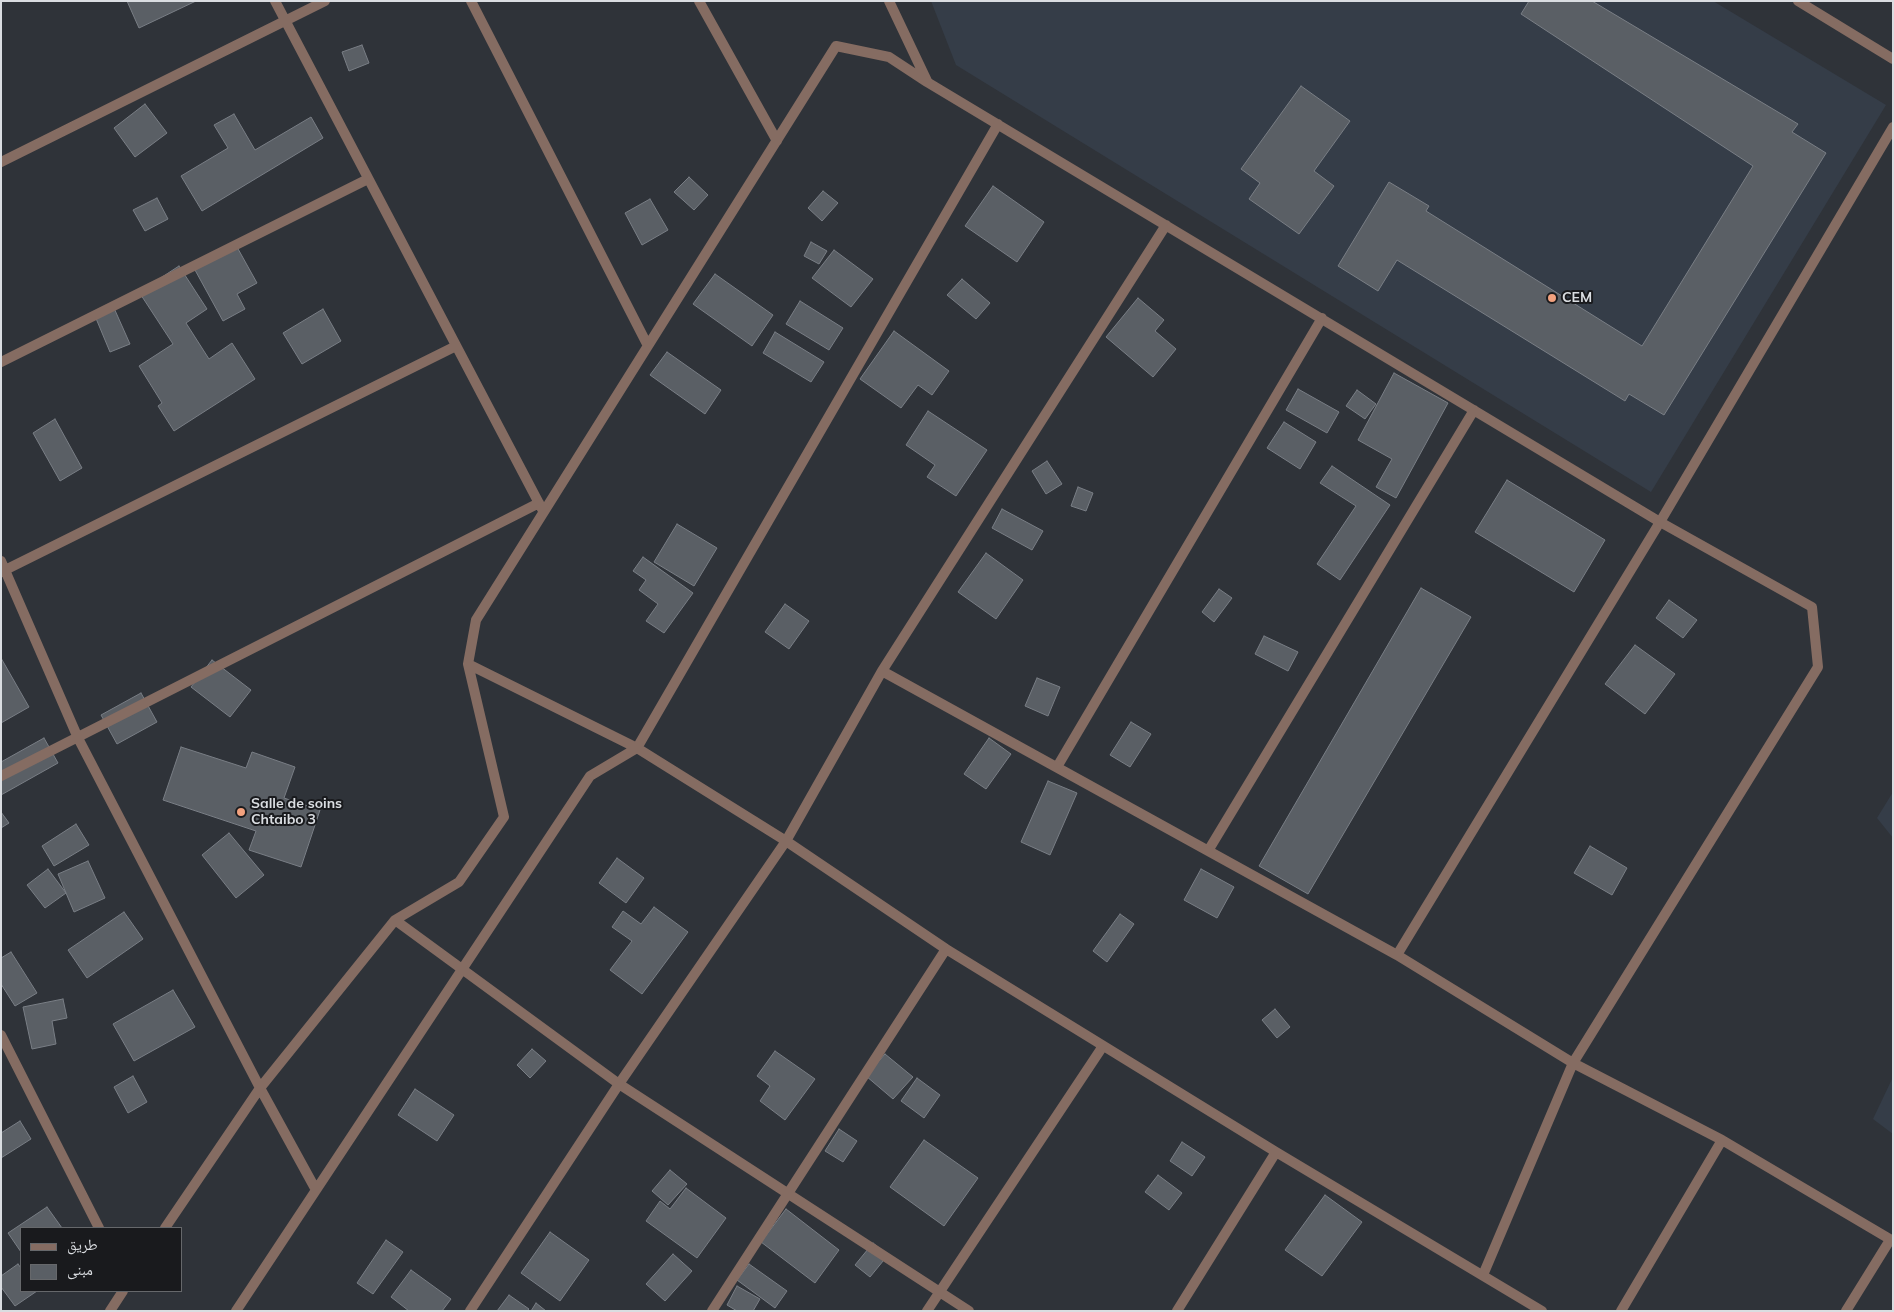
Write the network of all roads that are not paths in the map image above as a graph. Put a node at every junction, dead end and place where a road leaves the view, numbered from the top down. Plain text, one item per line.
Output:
1 (275, 1) edge
2 (325, 1) edge
3 (470, 1) edge
4 (699, 1) edge
5 (889, 1) edge
6 (1798, 1) edge
7 (285, 21) junction
8 (1893, 59) edge
9 (928, 82) junction
10 (998, 124) junction
11 (1893, 127) edge
12 (777, 141) junction
13 (1, 162) edge
14 (368, 179) junction
15 (1166, 225) junction
16 (1322, 318) junction
17 (456, 346) junction
18 (648, 346) junction
19 (1, 362) edge
20 (1474, 410) junction
21 (542, 508) junction
22 (1660, 522) junction
23 (3, 568) edge
24 (468, 664) junction
25 (882, 671) junction
26 (78, 738) junction
27 (637, 748) junction
28 (1057, 767) junction
29 (1, 776) edge
30 (786, 841) junction
31 (1208, 851) junction
32 (395, 920) junction
33 (946, 949) junction
34 (1397, 955) junction
35 (462, 969) junction
36 (1, 1034) edge
37 (1103, 1046) junction
38 (1573, 1063) junction
39 (620, 1084) junction
40 (260, 1088) junction
41 (1722, 1140) junction
42 (1276, 1152) junction
43 (316, 1190) junction
44 (788, 1194) junction
45 (98, 1227) edge
46 (166, 1227) edge
47 (1891, 1240) edge
48 (1483, 1275) junction
49 (122, 1292) edge
50 (939, 1292) junction
51 (110, 1311) edge
52 (236, 1311) edge
53 (470, 1311) edge
54 (712, 1311) edge
55 (927, 1311) edge
56 (969, 1311) edge
57 (1177, 1311) edge
58 (1542, 1311) edge
59 (1621, 1311) edge
60 (1846, 1311) edge

1 - 7 street
2 - 7 street
3 - 18 street
4 - 12 street
5 - 9 street
6 - 8 street
7 - 13 street
7 - 14 street
9 - 10 street
9 - 12 street
10 - 15 street
10 - 27 street
11 - 22 street
12 - 18 street
14 - 17 street
14 - 19 street
15 - 16 street
15 - 25 street
16 - 20 street
16 - 28 street
17 - 21 street
17 - 23 street
18 - 21 street
20 - 22 street
20 - 31 street
21 - 24 street
21 - 26 street
22 - 34 street
22 - 38 street
23 - 26 street
24 - 27 street
24 - 32 street
25 - 28 street
25 - 30 street
26 - 29 street
26 - 40 street
27 - 30 street
27 - 35 street
28 - 31 street
30 - 33 street
30 - 39 street
31 - 34 street
32 - 35 street
32 - 40 street
33 - 37 street
33 - 44 street
34 - 38 street
35 - 39 street
35 - 43 street
36 - 45 street
37 - 42 street
37 - 50 street
38 - 41 street
38 - 48 street
39 - 44 street
39 - 53 street
40 - 43 street
40 - 46 street
41 - 47 street
41 - 59 street
42 - 48 street
42 - 57 street
43 - 52 street
44 - 50 street
44 - 54 street
47 - 60 street
48 - 58 street
49 - 51 street
50 - 55 street
50 - 56 street

